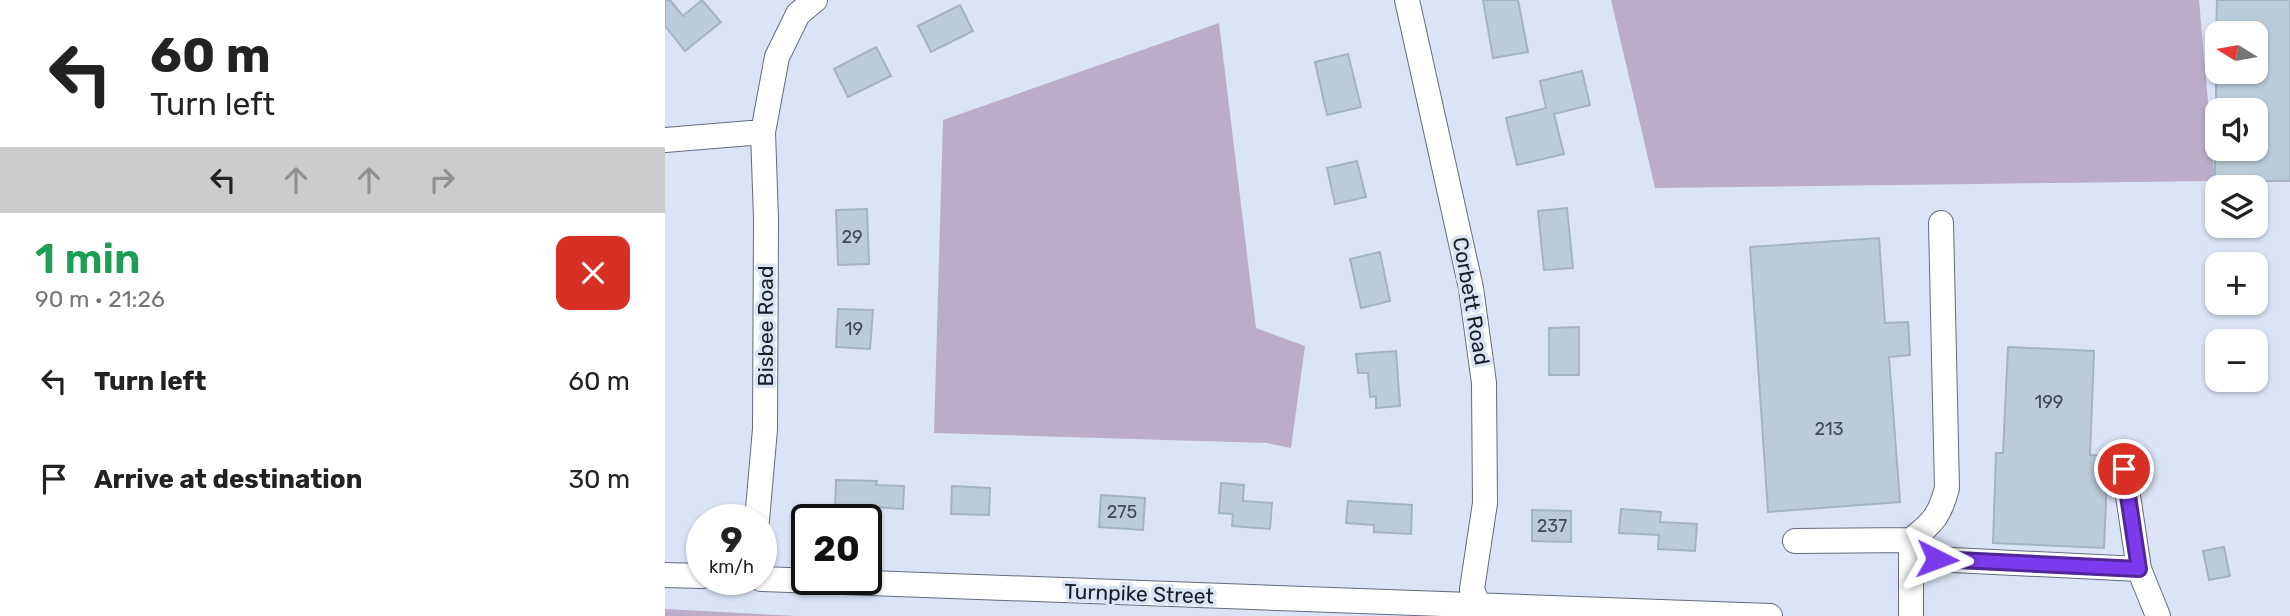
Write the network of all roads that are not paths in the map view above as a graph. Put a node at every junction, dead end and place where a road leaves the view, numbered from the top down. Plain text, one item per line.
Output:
1 (815, 0) edge
2 (1407, 0) edge
3 (763, 132) junction
4 (665, 140) edge
5 (1941, 223) dead end
6 (2124, 469) dead end
7 (758, 504) edge
8 (1795, 541) dead end
9 (1912, 549) junction
10 (2139, 569) junction
11 (665, 575) edge
12 (686, 576) edge
13 (777, 580) edge
14 (1097, 593) junction
15 (1479, 611) edge
16 (1107, 616) edge
17 (1769, 616) edge
18 (1911, 616) edge
19 (2158, 616) edge

1 - 3 street
2 - 15 street, Corbett Road
3 - 4 street
3 - 7 street, Bisbee Road
5 - 9 street
6 - 10 street
8 - 9 street
9 - 10 street
9 - 18 street
10 - 19 street
11 - 12 street
13 - 14 street, Turnpike Street
14 - 15 street, Turnpike Street
14 - 16 street
15 - 17 street, Turnpike Street

